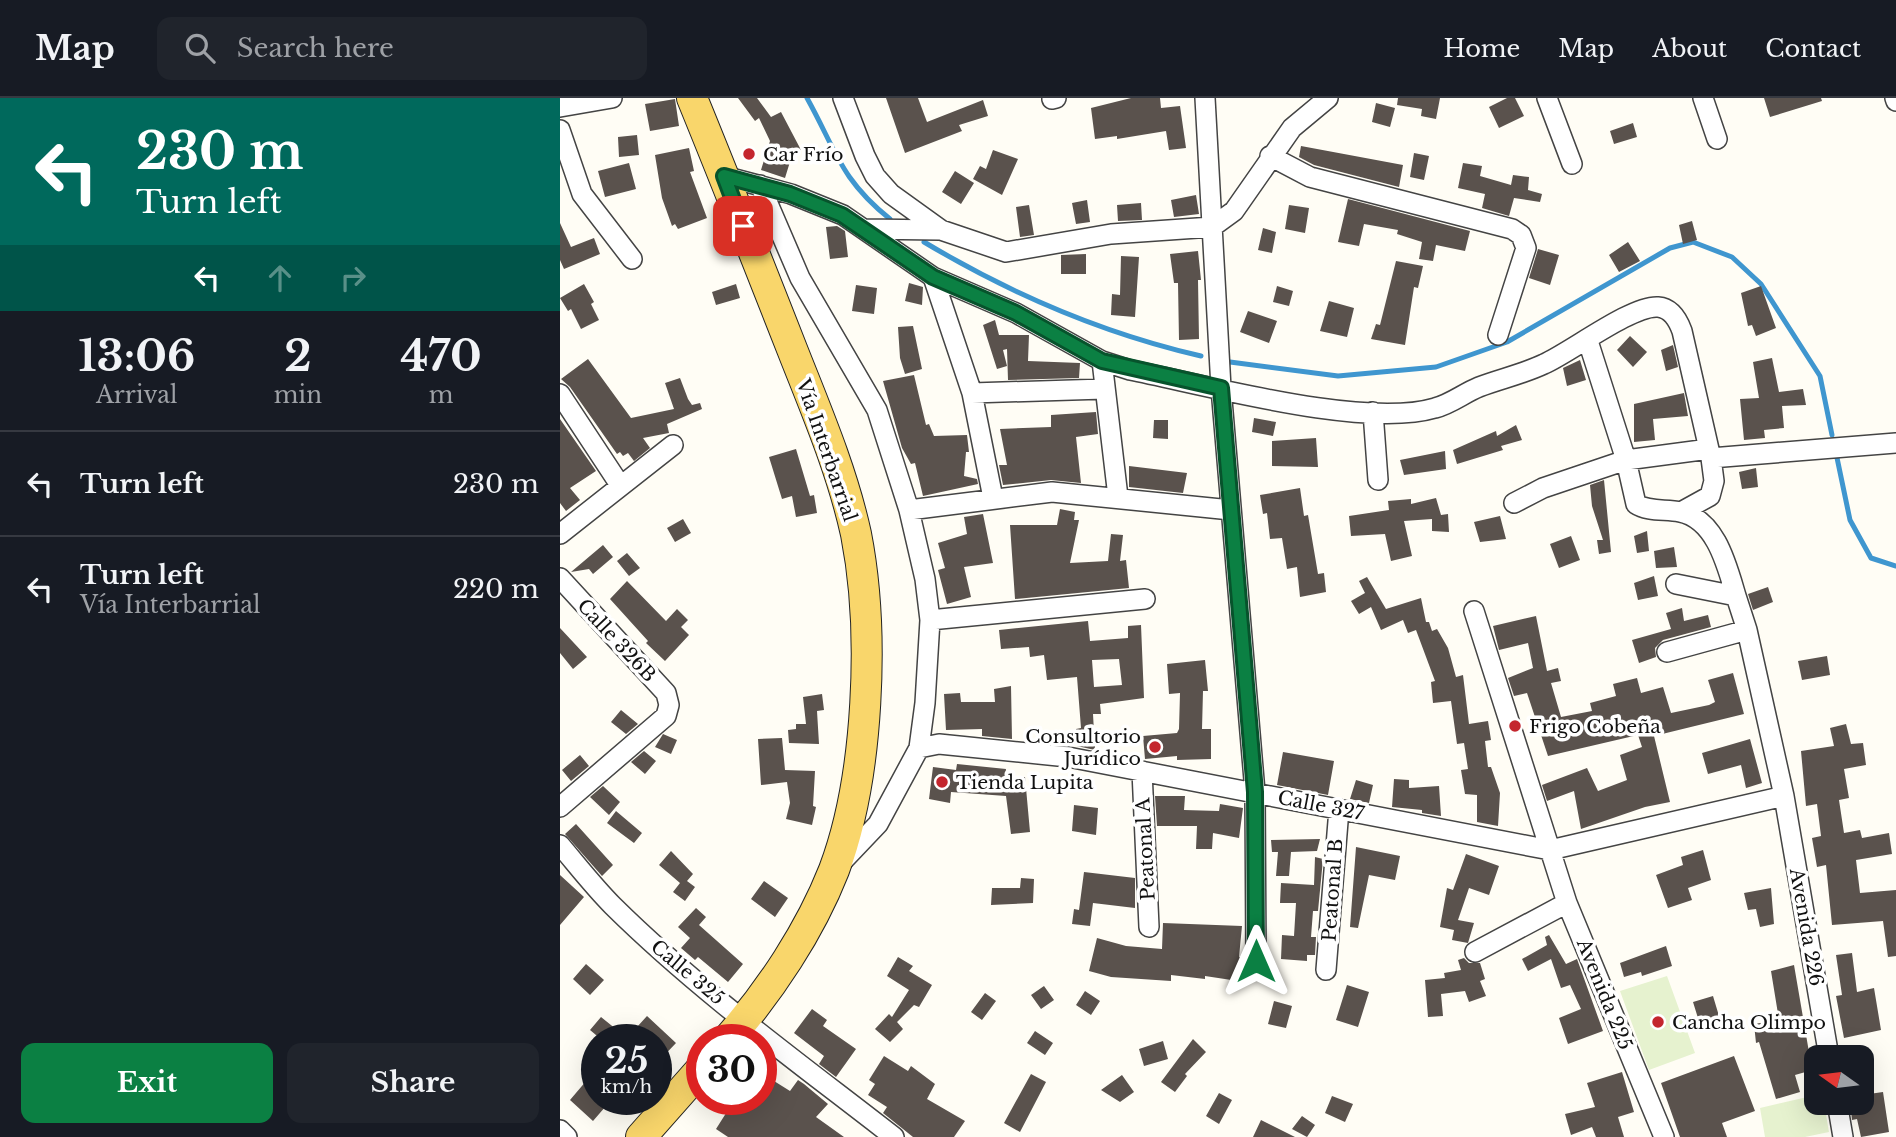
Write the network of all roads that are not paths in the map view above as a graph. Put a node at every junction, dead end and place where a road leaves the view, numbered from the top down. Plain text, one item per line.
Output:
1 (612, 98) edge
2 (692, 98) edge
3 (843, 98) edge
4 (1205, 98) edge
5 (1328, 98) edge
6 (1546, 98) edge
7 (1703, 98) edge
8 (560, 107) edge
9 (560, 130) edge
10 (1717, 139) dead end
11 (1270, 156) junction
12 (1572, 164) dead end
13 (724, 176) junction
14 (760, 185) junction
15 (1212, 227) junction
16 (864, 229) junction
17 (941, 230) junction
18 (632, 259) dead end
19 (933, 277) junction
20 (1498, 335) dead end
21 (1588, 341) junction
22 (1102, 361) junction
23 (1104, 388) junction
24 (1221, 388) junction
25 (560, 394) edge
26 (972, 394) junction
27 (1373, 412) junction
28 (1896, 443) edge
29 (673, 445) dead end
30 (1710, 454) junction
31 (1626, 460) junction
32 (1378, 480) dead end
33 (620, 485) junction
34 (1118, 497) junction
35 (993, 498) junction
36 (1514, 503) dead end
37 (909, 510) junction
38 (1231, 510) junction
39 (1681, 512) junction
40 (560, 534) edge
41 (560, 578) edge
42 (1676, 584) dead end
43 (1736, 596) junction
44 (1144, 599) dead end
45 (1474, 611) dead end
46 (929, 620) junction
47 (1747, 631) junction
48 (1667, 652) dead end
49 (919, 748) junction
50 (1142, 771) junction
51 (1255, 792) junction
52 (1784, 796) junction
53 (560, 807) edge
54 (1339, 809) junction
55 (560, 845) edge
56 (1550, 850) junction
57 (834, 869) junction
58 (1567, 903) junction
59 (1149, 926) dead end
60 (1475, 952) dead end
61 (1256, 961) dead end
62 (1326, 970) dead end
63 (730, 1024) edge
64 (740, 1024) edge
65 (1827, 1045) edge
66 (777, 1058) edge
67 (686, 1086) edge
68 (1838, 1115) edge
69 (560, 1130) edge
70 (1840, 1136) edge
71 (567, 1137) edge
72 (641, 1137) edge
73 (894, 1137) edge
74 (1664, 1137) edge

1 - 8 street
2 - 13 main road, Vía Interbarrial
3 - 17 street
4 - 15 street
5 - 11 street
6 - 12 street
7 - 10 street
9 - 18 street
11 - 15 street
11 - 20 street
13 - 14 street
13 - 57 main road, Vía Interbarrial
14 - 16 street
14 - 37 street
15 - 17 street
15 - 24 street
16 - 17 street
16 - 19 street
19 - 22 street
19 - 26 street
21 - 27 street
21 - 30 street
21 - 31 street
22 - 23 street
22 - 24 street
23 - 26 street
23 - 34 street
24 - 27 street
24 - 38 street
25 - 33 street
26 - 35 street
27 - 32 street
28 - 30 street
29 - 33 street
30 - 31 street
30 - 39 street
31 - 36 street
31 - 39 street
33 - 40 street
34 - 35 street
34 - 38 street
35 - 37 street
37 - 46 street
38 - 51 street
39 - 43 street, Avenida 226
41 - 53 street, Calle 326B
42 - 43 street
43 - 47 street, Avenida 226
44 - 46 street
45 - 56 street, Avenida 225
46 - 49 street
47 - 48 street
47 - 52 street, Avenida 226
49 - 50 street, Calle 327
49 - 57 street
50 - 51 street, Calle 327
50 - 59 street, Peatonal A
51 - 54 street, Calle 327
51 - 61 street
52 - 56 street, Calle 327
52 - 65 street, Avenida 226
54 - 56 street, Calle 327
54 - 62 street, Peatonal B
55 - 63 street, Calle 325
56 - 58 street, Avenida 225
57 - 64 main road, Vía Interbarrial
58 - 60 street
58 - 74 street, Avenida 225
66 - 73 street, Calle 325
67 - 72 main road
68 - 70 street
69 - 71 street

